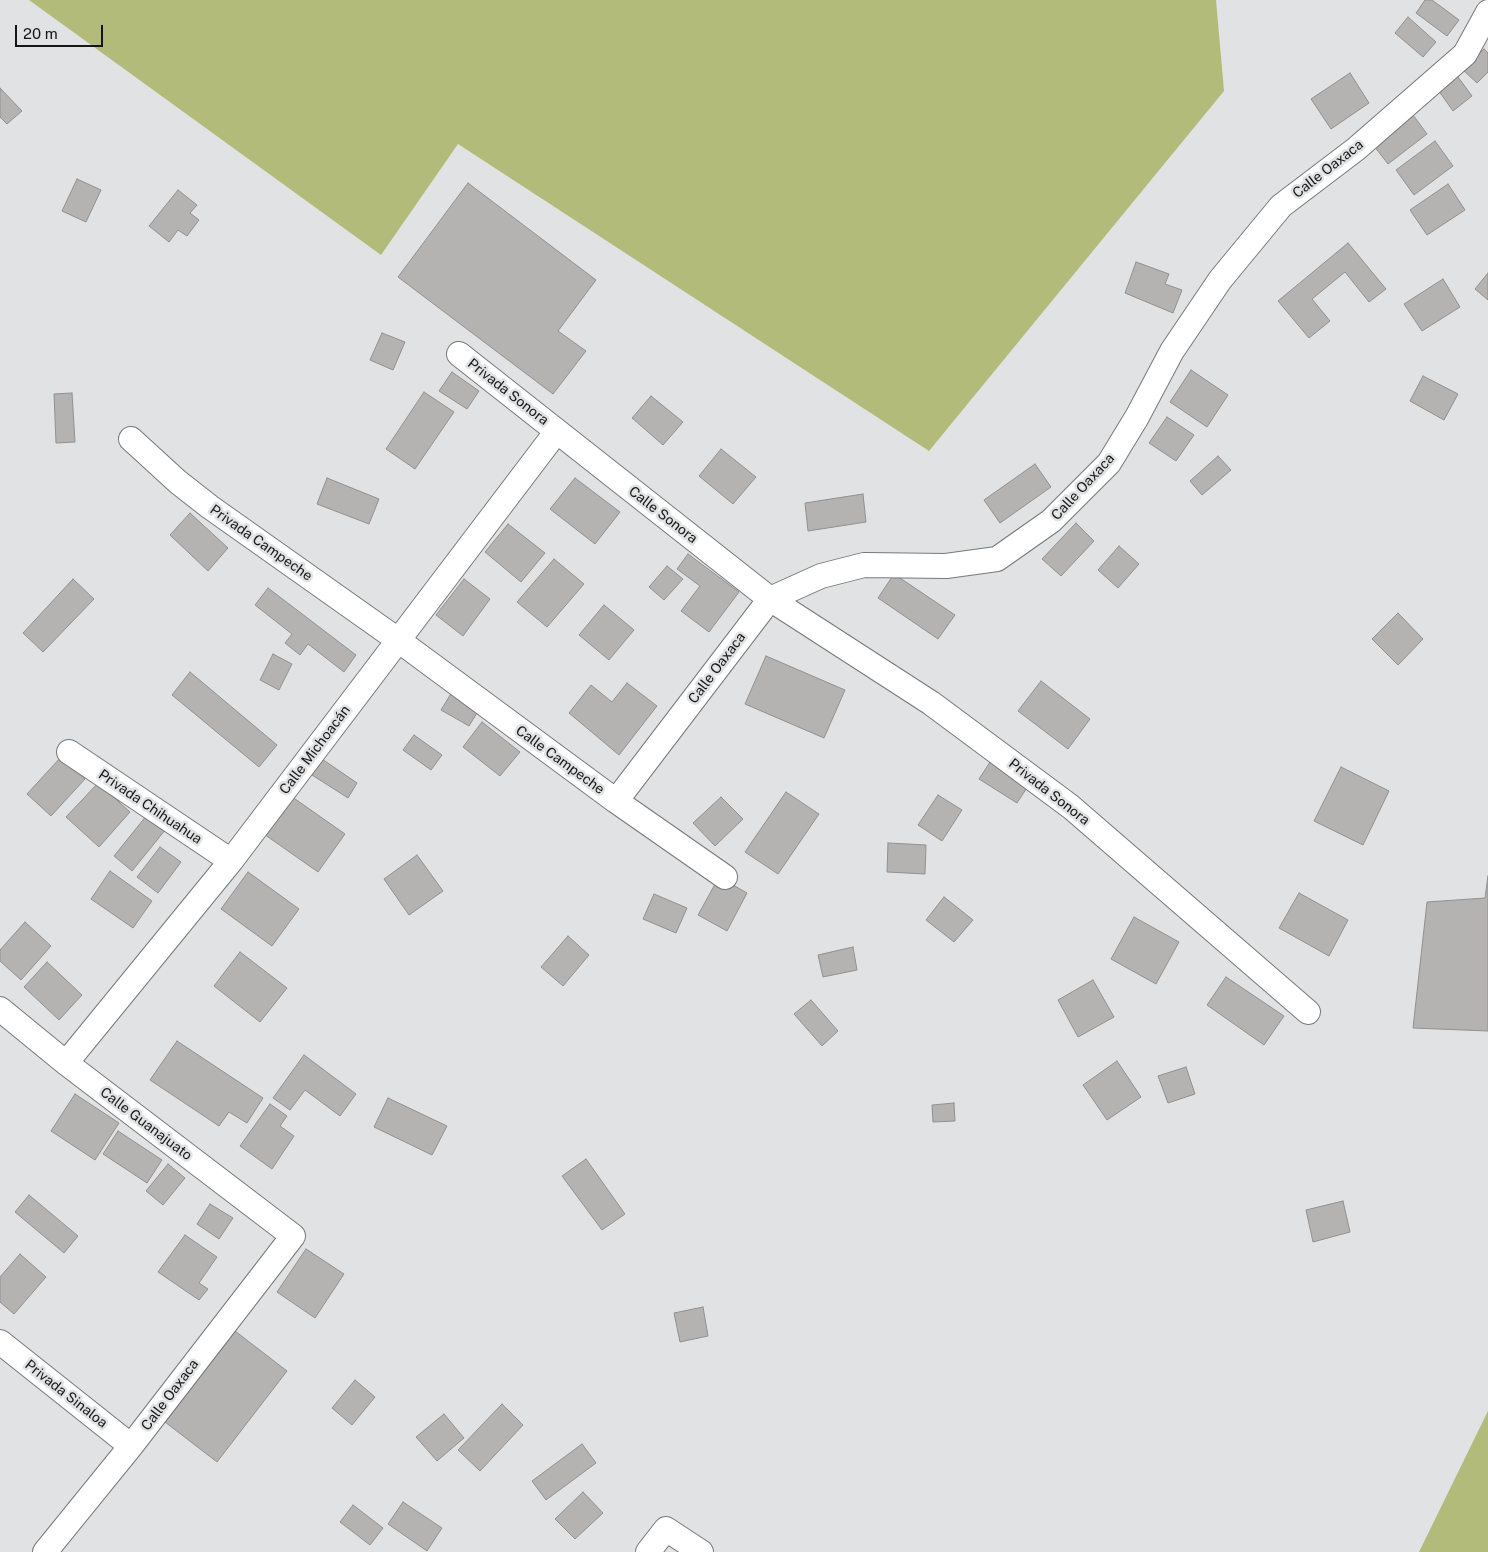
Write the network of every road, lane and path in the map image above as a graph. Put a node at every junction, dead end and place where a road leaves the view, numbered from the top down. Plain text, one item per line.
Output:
1 (1488, 12) edge
2 (459, 354) dead end
3 (557, 431) junction
4 (131, 439) dead end
5 (770, 599) junction
6 (398, 640) junction
7 (69, 752) dead end
8 (616, 801) junction
9 (231, 861) junction
10 (725, 877) dead end
11 (0, 1009) edge
12 (1308, 1012) dead end
13 (66, 1063) junction
14 (293, 1236) joint
15 (0, 1342) edge
16 (131, 1446) junction
17 (45, 1552) edge
18 (648, 1552) edge
19 (701, 1552) edge

1 - 5 street, Calle Oaxaca
2 - 3 street, Privada Sonora
3 - 5 street, Calle Sonora
3 - 6 street, Calle Michoacán
4 - 6 street, Privada Campeche
5 - 8 street, Calle Oaxaca
5 - 12 street, Privada Sonora
6 - 8 street, Calle Campeche
6 - 9 street, Calle Michoacán
7 - 9 street, Privada Chihuahua
8 - 10 street, Calle Campeche
9 - 13 street, Calle Michoacán
11 - 13 street, Calle Guanajuato
13 - 14 street, Calle Guanajuato
14 - 16 street, Calle Oaxaca
15 - 16 street, Privada Sinaloa
16 - 17 street, Calle Oaxaca
18 - 19 street

